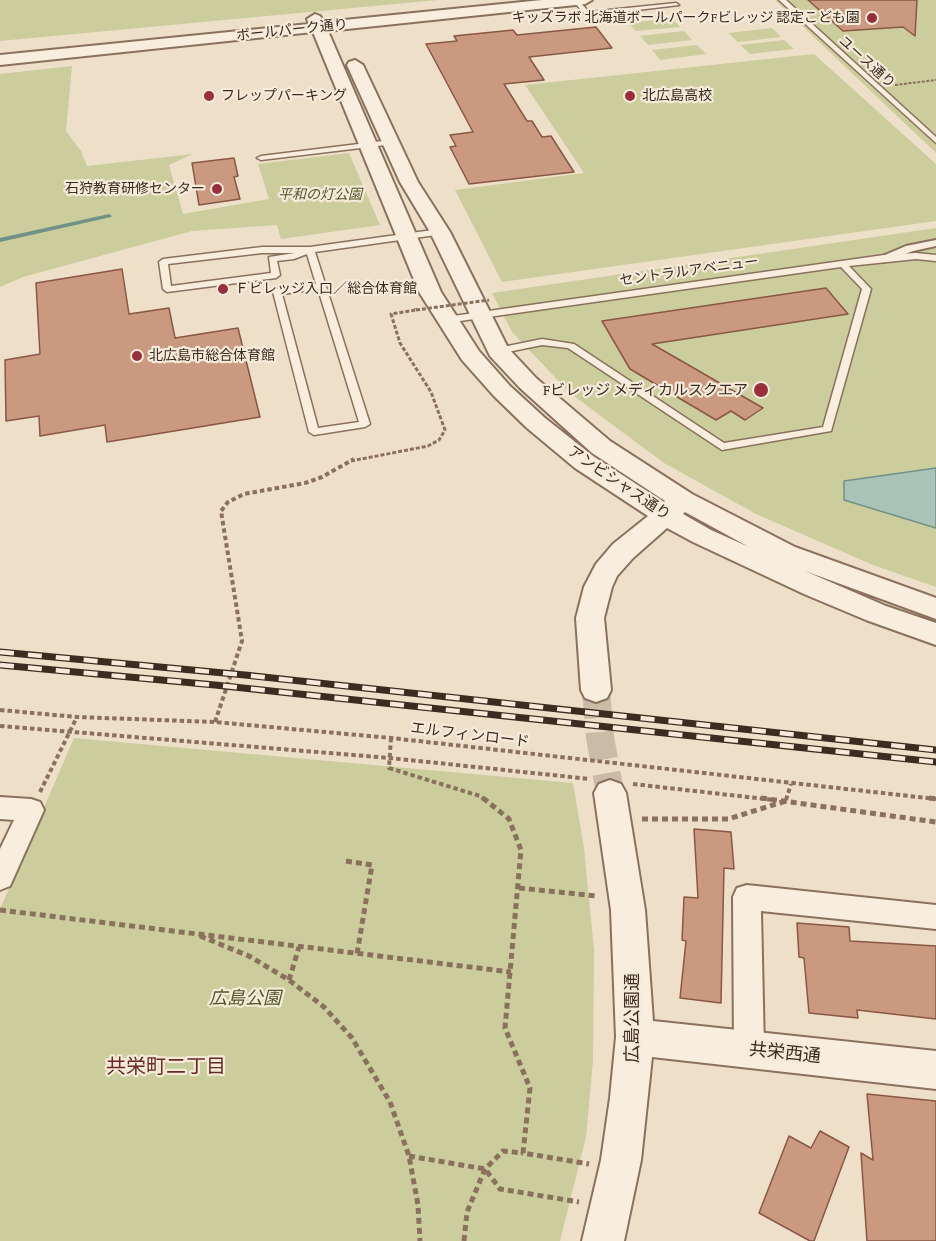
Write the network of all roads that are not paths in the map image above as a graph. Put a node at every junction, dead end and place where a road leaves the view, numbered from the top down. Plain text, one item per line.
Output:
1 (506, 0) edge
2 (578, 0) edge
3 (782, 0) edge
4 (676, 5) dead end
5 (326, 22) junction
6 (0, 50) edge
7 (0, 60) edge
8 (936, 141) edge
9 (391, 142) junction
10 (368, 144) junction
11 (261, 158) dead end
12 (440, 232) junction
13 (406, 236) junction
14 (936, 243) edge
15 (310, 250) junction
16 (884, 258) junction
17 (936, 258) edge
18 (843, 264) junction
19 (321, 286) junction
20 (484, 307) junction
21 (447, 320) junction
22 (498, 351) junction
23 (674, 508) junction
24 (936, 609) edge
25 (936, 634) edge
26 (596, 690) tunnel mouth
27 (616, 794) tunnel mouth
28 (0, 808) edge
29 (0, 878) edge
30 (936, 917) edge
31 (634, 1036) junction
32 (749, 1049) junction
33 (936, 1070) edge
34 (603, 1241) edge

1 - 5 street, ボールパーク通り
2 - 4 lane
2 - 5 street, ボールパーク通り
3 - 8 lane, ユース通り
5 - 6 street, ボールパーク通り
5 - 7 street, ボールパーク通り
5 - 9 street, アンビシャス通り
5 - 10 street, アンビシャス通り
9 - 10 lane
9 - 12 street, アンビシャス通り
10 - 11 lane
10 - 13 street, アンビシャス通り
12 - 13 lane
12 - 20 street, アンビシャス通り
13 - 15 lane
13 - 21 street, アンビシャス通り
14 - 16 street
15 - 15 lane
15 - 19 lane
16 - 17 lane, セントラルアベニュー
16 - 18 lane, セントラルアベニュー
18 - 20 lane, セントラルアベニュー
18 - 22 lane
19 - 19 lane
20 - 21 lane, セントラルアベニュー
20 - 22 street, アンビシャス通り
21 - 23 street, アンビシャス通り
22 - 23 street, アンビシャス通り
23 - 24 street, アンビシャス通り
23 - 25 street, アンビシャス通り
23 - 26 street
27 - 31 street, 広島公園通
28 - 29 street
30 - 32 street
31 - 32 street, 共栄西通
31 - 34 street, 広島公園通
32 - 33 street, 共栄西通

